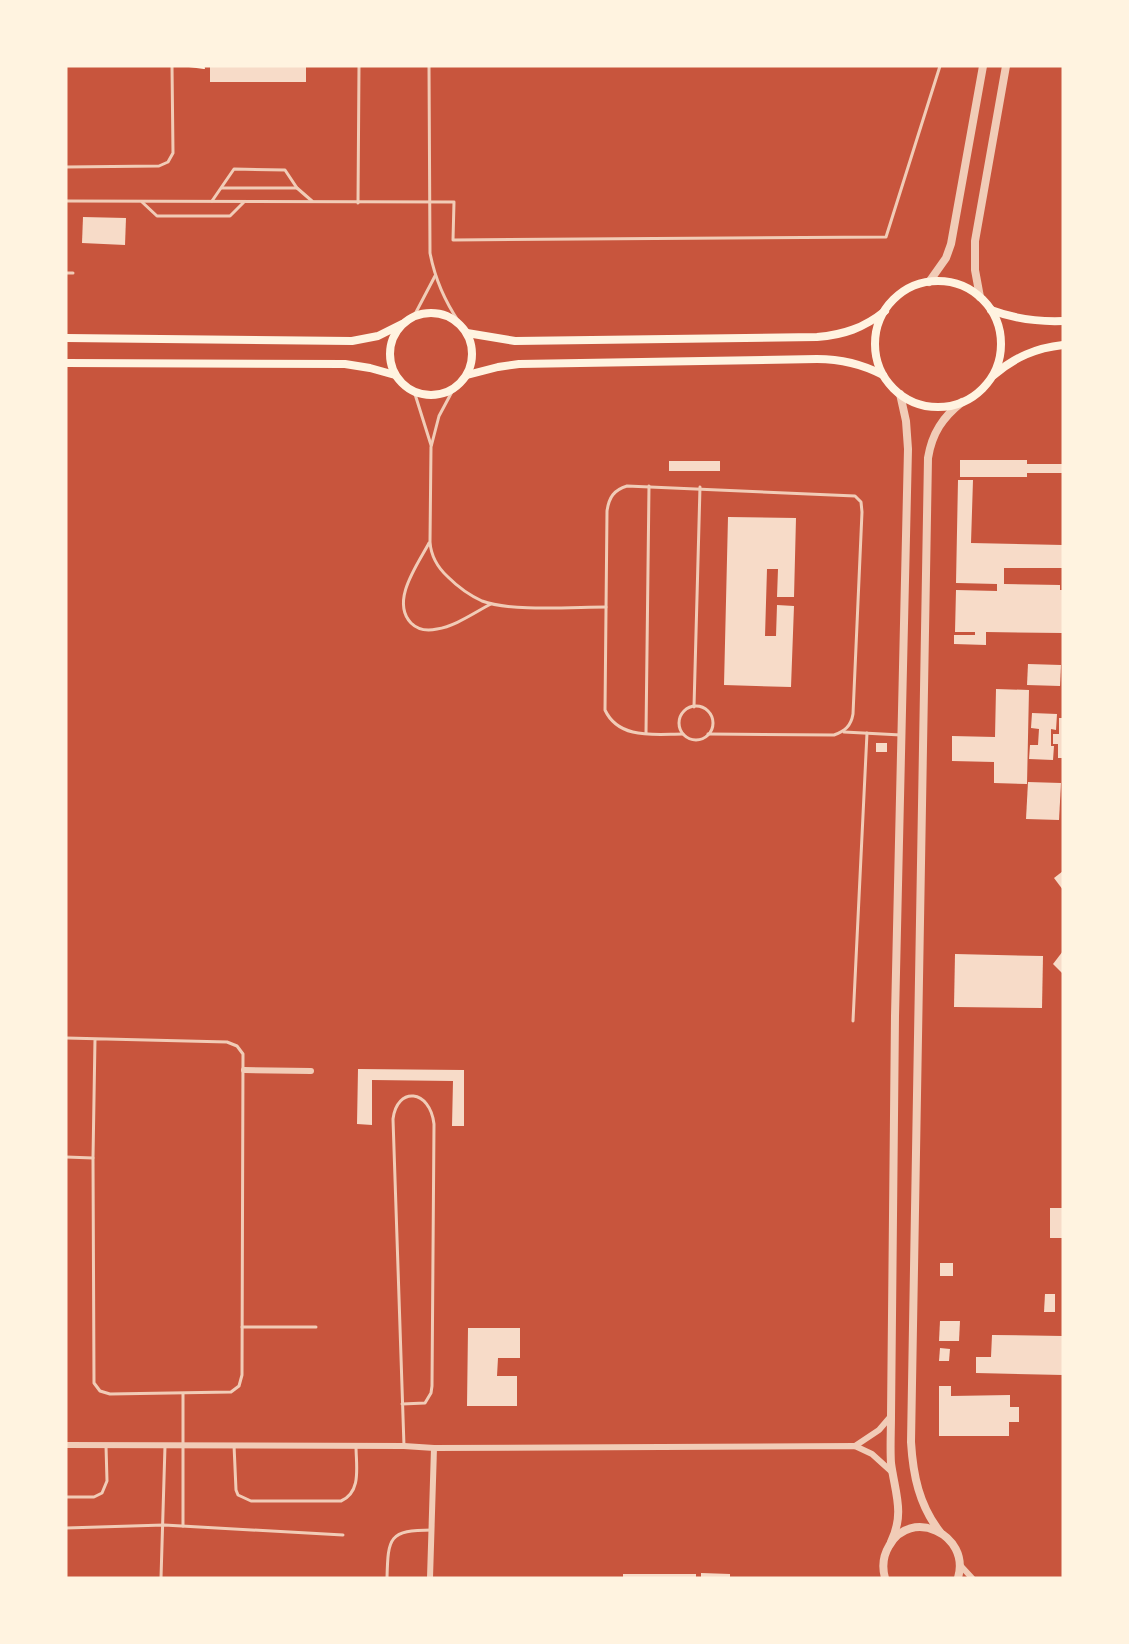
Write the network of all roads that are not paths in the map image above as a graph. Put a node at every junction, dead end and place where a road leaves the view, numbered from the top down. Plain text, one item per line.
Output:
1 (172, 66) edge
2 (359, 66) edge
3 (429, 66) edge
4 (940, 66) edge
5 (983, 66) edge
6 (1006, 66) edge
7 (66, 167) edge
8 (222, 188) junction
9 (297, 188) junction
10 (66, 201) edge
11 (141, 201) junction
12 (212, 202) junction
13 (244, 202) junction
14 (313, 202) junction
15 (358, 202) junction
16 (429, 202) junction
17 (66, 273) edge
18 (73, 273) dead end
19 (435, 276) junction
20 (929, 282) junction
21 (980, 297) junction
22 (991, 310) junction
23 (885, 311) junction
24 (414, 316) junction
25 (1063, 321) edge
26 (459, 322) junction
27 (402, 324) junction
28 (467, 333) junction
29 (66, 338) edge
30 (1063, 345) edge
31 (66, 363) edge
32 (395, 375) junction
33 (467, 375) junction
34 (883, 375) junction
35 (992, 377) junction
36 (454, 388) junction
37 (414, 391) junction
38 (900, 394) junction
39 (962, 402) junction
40 (431, 447) junction
41 (649, 486) junction
42 (700, 488) junction
43 (430, 542) junction
44 (492, 603) junction
45 (606, 607) junction
46 (694, 707) junction
47 (843, 731) junction
48 (867, 733) junction
49 (646, 734) junction
50 (683, 734) junction
51 (708, 734) junction
52 (902, 736) junction
53 (854, 1021) dead end
54 (66, 1038) edge
55 (95, 1039) junction
56 (244, 1070) junction
57 (311, 1071) dead end
58 (66, 1157) edge
59 (93, 1158) junction
60 (242, 1327) junction
61 (316, 1327) dead end
62 (183, 1395) junction
63 (402, 1404) junction
64 (891, 1416) junction
65 (66, 1444) edge
66 (106, 1444) junction
67 (165, 1444) junction
68 (182, 1445) junction
69 (234, 1445) junction
70 (356, 1446) junction
71 (404, 1446) junction
72 (855, 1446) junction
73 (434, 1448) junction
74 (893, 1473) junction
75 (66, 1497) edge
76 (164, 1525) junction
77 (183, 1526) junction
78 (66, 1528) edge
79 (432, 1530) junction
80 (940, 1532) junction
81 (343, 1535) dead end
82 (891, 1542) junction
83 (960, 1565) junction
84 (161, 1578) edge
85 (387, 1578) edge
86 (430, 1578) edge
87 (885, 1578) edge
88 (958, 1578) edge
89 (972, 1578) edge

1 - 7 lane
2 - 15 lane
3 - 16 lane
4 - 16 lane
5 - 20 street
6 - 21 street
8 - 9 lane
8 - 9 lane
8 - 12 lane
9 - 14 lane
10 - 11 lane
11 - 12 lane
11 - 13 lane
12 - 13 lane
13 - 14 lane
14 - 15 lane
15 - 16 lane
16 - 19 lane
17 - 18 lane
19 - 24 lane
19 - 26 lane
20 - 21 main road
20 - 23 main road
21 - 22 main road
22 - 25 main road
22 - 35 main road
23 - 28 main road
23 - 34 main road
24 - 26 main road
24 - 27 main road
26 - 28 main road
27 - 29 main road
27 - 32 main road
28 - 33 main road
30 - 35 main road
31 - 32 main road
32 - 37 main road
33 - 34 main road
33 - 36 main road
34 - 38 main road
35 - 39 main road
36 - 37 main road
36 - 40 lane
37 - 40 lane
38 - 39 main road
38 - 52 street
39 - 80 street
40 - 43 lane
41 - 42 lane
41 - 45 lane
41 - 49 lane
42 - 46 lane
42 - 47 lane
43 - 44 lane
43 - 44 lane
44 - 45 lane
45 - 49 lane
46 - 50 lane
46 - 51 lane
47 - 48 lane
47 - 51 lane
48 - 52 lane
48 - 53 lane
49 - 50 lane
50 - 51 lane
52 - 64 street
54 - 55 lane
55 - 56 lane
55 - 59 lane
56 - 57 street
56 - 60 lane
58 - 59 lane
59 - 62 lane
60 - 61 lane
60 - 62 lane
62 - 68 lane
63 - 63 lane
63 - 71 lane
64 - 72 street
64 - 74 street
65 - 66 street
66 - 67 street
66 - 75 lane
67 - 68 street
67 - 76 lane
68 - 69 street
68 - 77 lane
69 - 70 street
69 - 70 lane
70 - 71 street
71 - 73 street
72 - 73 street
72 - 74 street
73 - 79 street
74 - 82 street
76 - 77 lane
76 - 78 lane
76 - 84 lane
77 - 81 lane
79 - 85 lane
79 - 86 street
80 - 82 street
80 - 83 street
82 - 87 street
83 - 88 street
83 - 89 street

